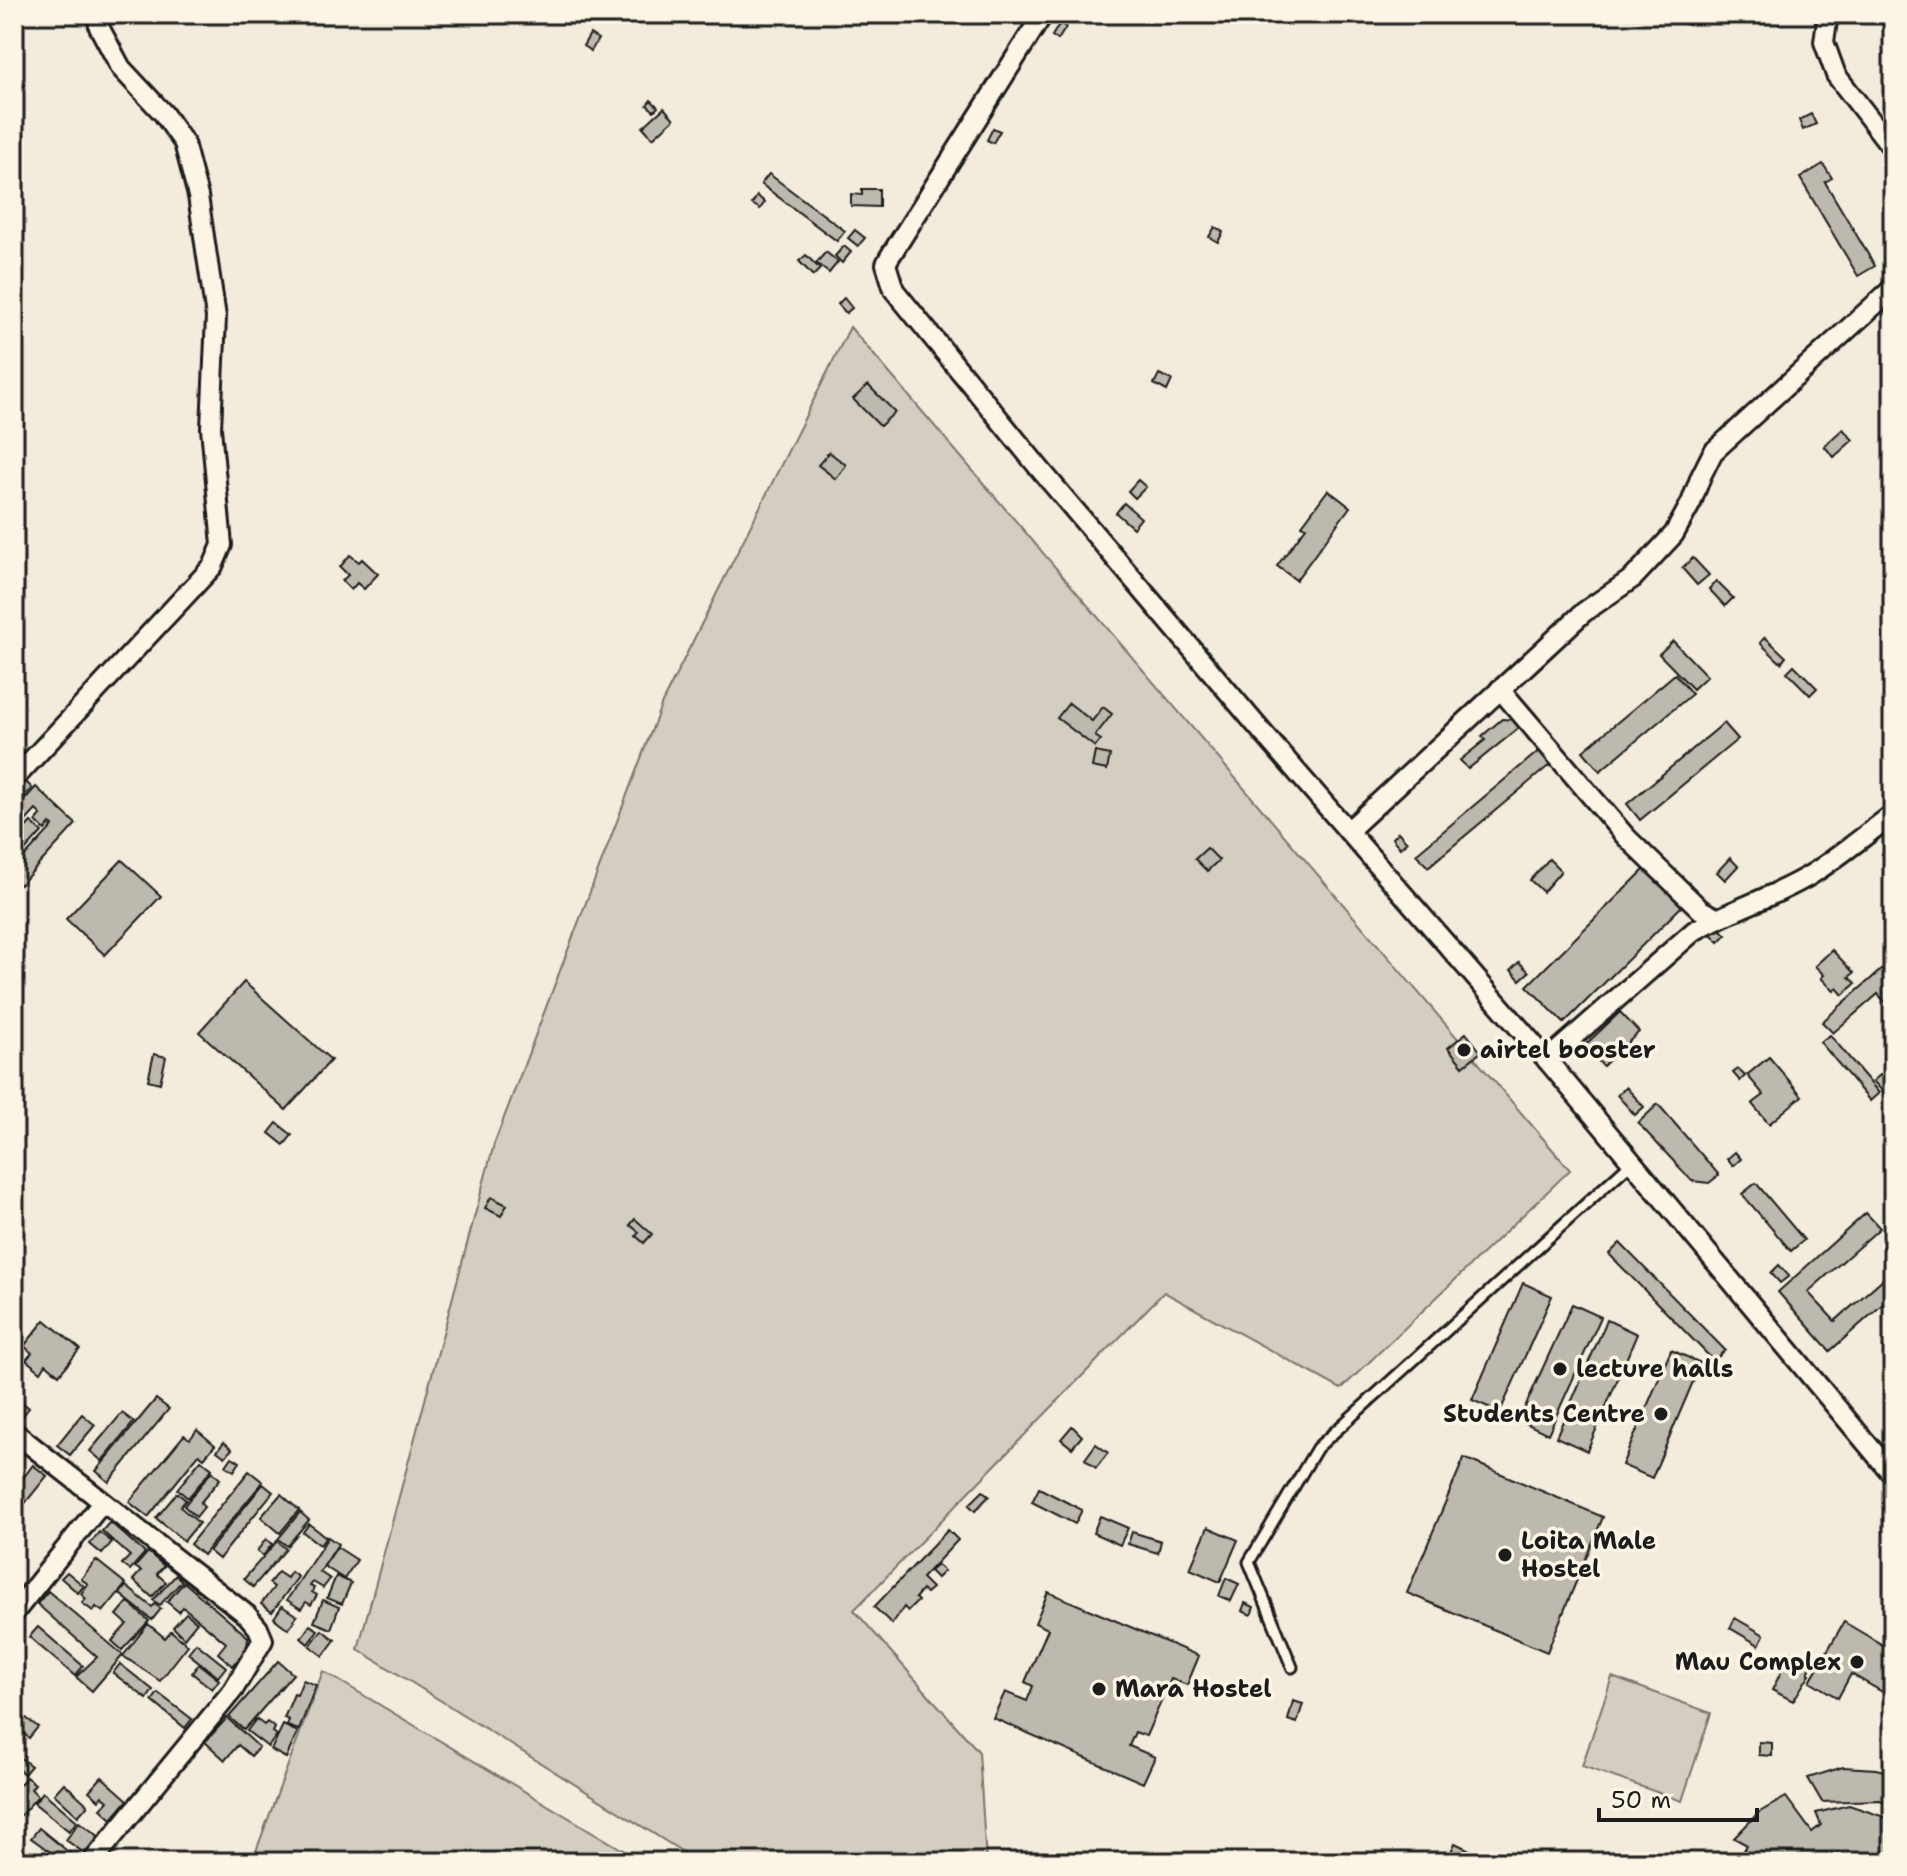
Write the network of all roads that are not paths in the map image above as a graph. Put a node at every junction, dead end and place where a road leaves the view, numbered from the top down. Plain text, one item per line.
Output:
1 (98, 14) edge
2 (1043, 14) edge
3 (1828, 14) edge
4 (1893, 149) edge
5 (1893, 288) edge
6 (1500, 689) junction
7 (14, 779) edge
8 (1893, 814) edge
9 (1348, 831) junction
10 (1716, 918) junction
11 (1547, 1060) junction
12 (1632, 1162) junction
13 (14, 1432) edge
14 (1893, 1475) edge
15 (102, 1503) junction
16 (14, 1613) edge
17 (1292, 1667) dead end
18 (92, 1862) edge

1 - 7 street
2 - 9 street
3 - 4 street
5 - 6 street
6 - 9 street
6 - 10 street
8 - 10 street
9 - 11 street
10 - 11 street
11 - 12 street
12 - 14 street
12 - 17 lane
13 - 15 street
15 - 16 street
15 - 18 street

